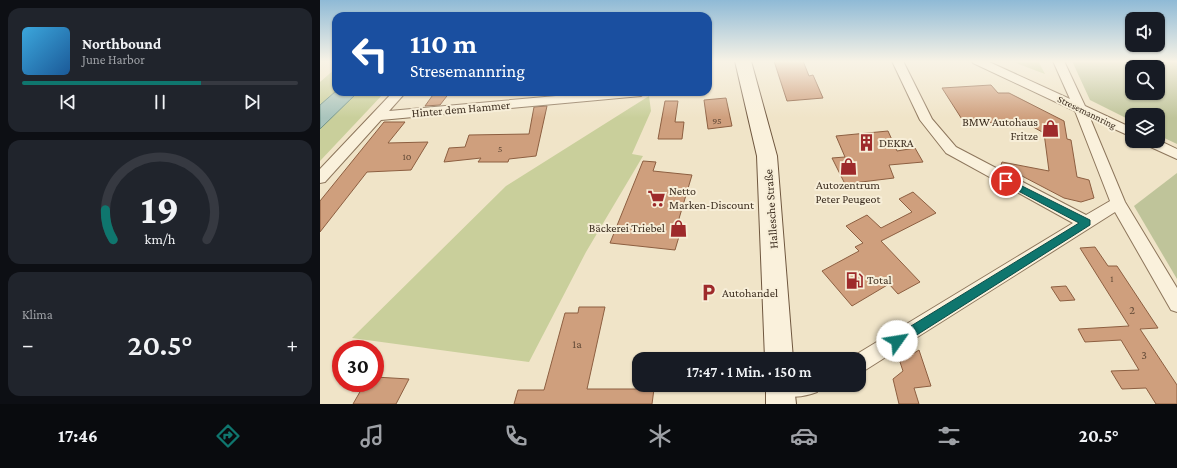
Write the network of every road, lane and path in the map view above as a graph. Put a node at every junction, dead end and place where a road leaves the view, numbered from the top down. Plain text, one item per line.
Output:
1 (748, 80) edge
2 (906, 80) edge
3 (1021, 80) edge
4 (1067, 80) edge
5 (396, 96) edge
6 (597, 96) edge
7 (1080, 108) junction
8 (378, 116) junction
9 (1125, 130) edge
10 (1164, 148) edge
11 (1177, 154) edge
12 (320, 178) edge
13 (1118, 203) junction
14 (1087, 223) junction
15 (1177, 304) edge
16 (779, 352) edge
17 (866, 360) edge

1 - 16 main road, Hallesche Straße
2 - 14 street
3 - 7 street, Stresemannring
4 - 7 street
5 - 8 street
6 - 8 street, Hinter dem Hammer
7 - 9 street, Stresemannring
7 - 13 street
8 - 12 street
10 - 11 street
13 - 14 street
13 - 15 street
14 - 17 street

